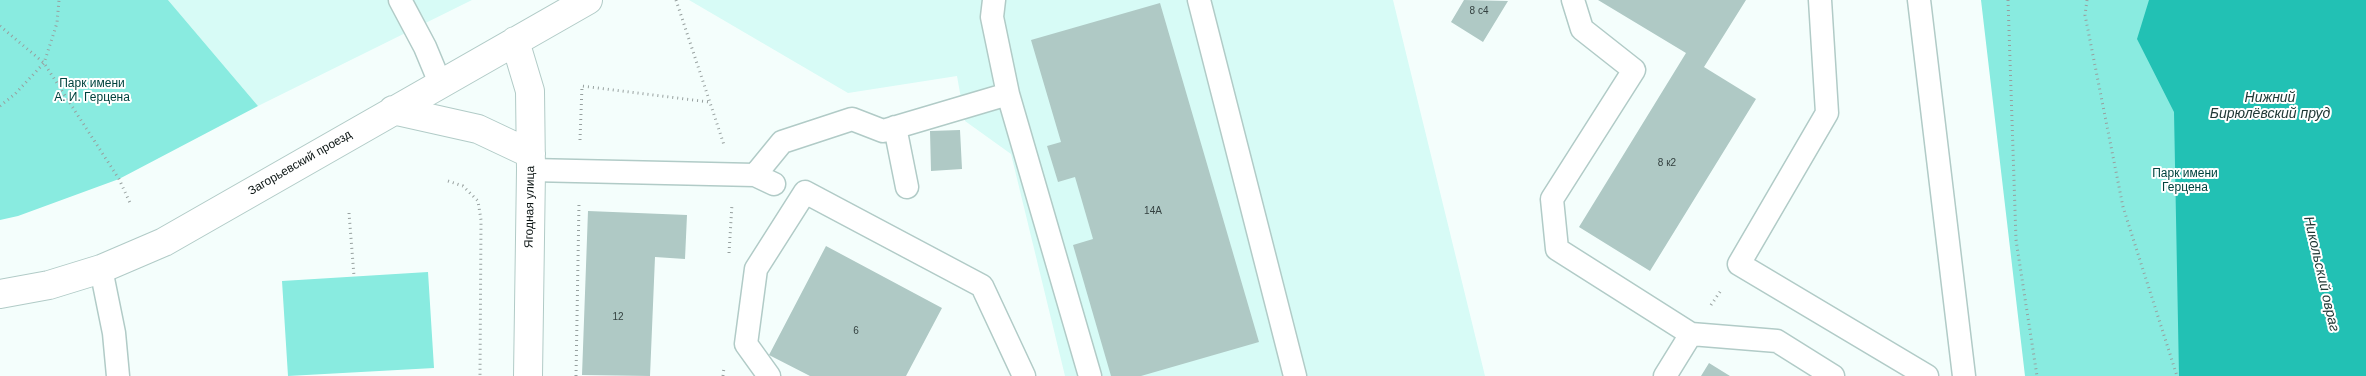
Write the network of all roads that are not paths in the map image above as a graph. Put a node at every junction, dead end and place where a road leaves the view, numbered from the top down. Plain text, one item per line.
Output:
1 (400, 0) edge
2 (588, 0) edge
3 (994, 0) edge
4 (1200, 0) edge
5 (1573, 0) edge
6 (1820, 0) edge
7 (1918, 0) edge
8 (514, 40) junction
9 (440, 83) junction
10 (1008, 94) junction
11 (393, 110) junction
12 (895, 127) junction
13 (531, 162) junction
14 (907, 187) dead end
15 (101, 269) junction
16 (0, 294) edge
17 (1691, 334) junction
18 (118, 376) edge
19 (528, 376) edge
20 (769, 376) edge
21 (1024, 376) edge
22 (1090, 376) edge
23 (1295, 376) edge
24 (1665, 376) edge
25 (1833, 376) edge
26 (1927, 376) edge
27 (1964, 376) edge

1 - 9 lane
2 - 8 street, Загорьевский проезд
3 - 10 lane
4 - 23 lane
5 - 17 lane
6 - 26 lane
7 - 27 lane
8 - 9 street, Загорьевский проезд
8 - 13 street, Ягодная улица
9 - 11 street, Загорьевский проезд
10 - 12 lane
10 - 22 lane
11 - 13 street
11 - 15 street, Загорьевский проезд
12 - 13 lane
12 - 14 lane
13 - 19 street, Ягодная улица
15 - 16 street, Загорьевский проезд
15 - 18 lane
17 - 24 lane
17 - 25 lane
20 - 21 lane

